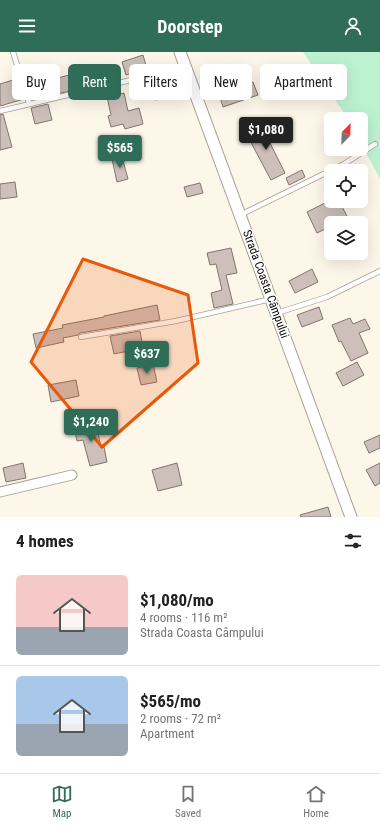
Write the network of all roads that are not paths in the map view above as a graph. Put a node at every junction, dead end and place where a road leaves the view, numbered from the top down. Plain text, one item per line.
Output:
1 (13, 52) edge
2 (180, 52) edge
3 (185, 64) edge
4 (129, 80) edge
5 (192, 83) edge
6 (29, 103) junction
7 (0, 110) edge
8 (375, 144) dead end
9 (240, 215) junction
10 (380, 271) edge
11 (271, 299) junction
12 (276, 313) junction
13 (81, 337) dead end
14 (72, 475) dead end
15 (0, 492) edge
16 (351, 517) edge

1 - 6 lane
2 - 3 street, Strada Coasta Câmpului
4 - 6 lane
5 - 9 street, Strada Coasta Câmpului
6 - 7 lane
8 - 9 lane
9 - 11 street, Strada Coasta Câmpului
10 - 12 lane
11 - 12 street, Strada Coasta Câmpului
11 - 13 lane
12 - 16 street, Strada Coasta Câmpului
14 - 15 street

